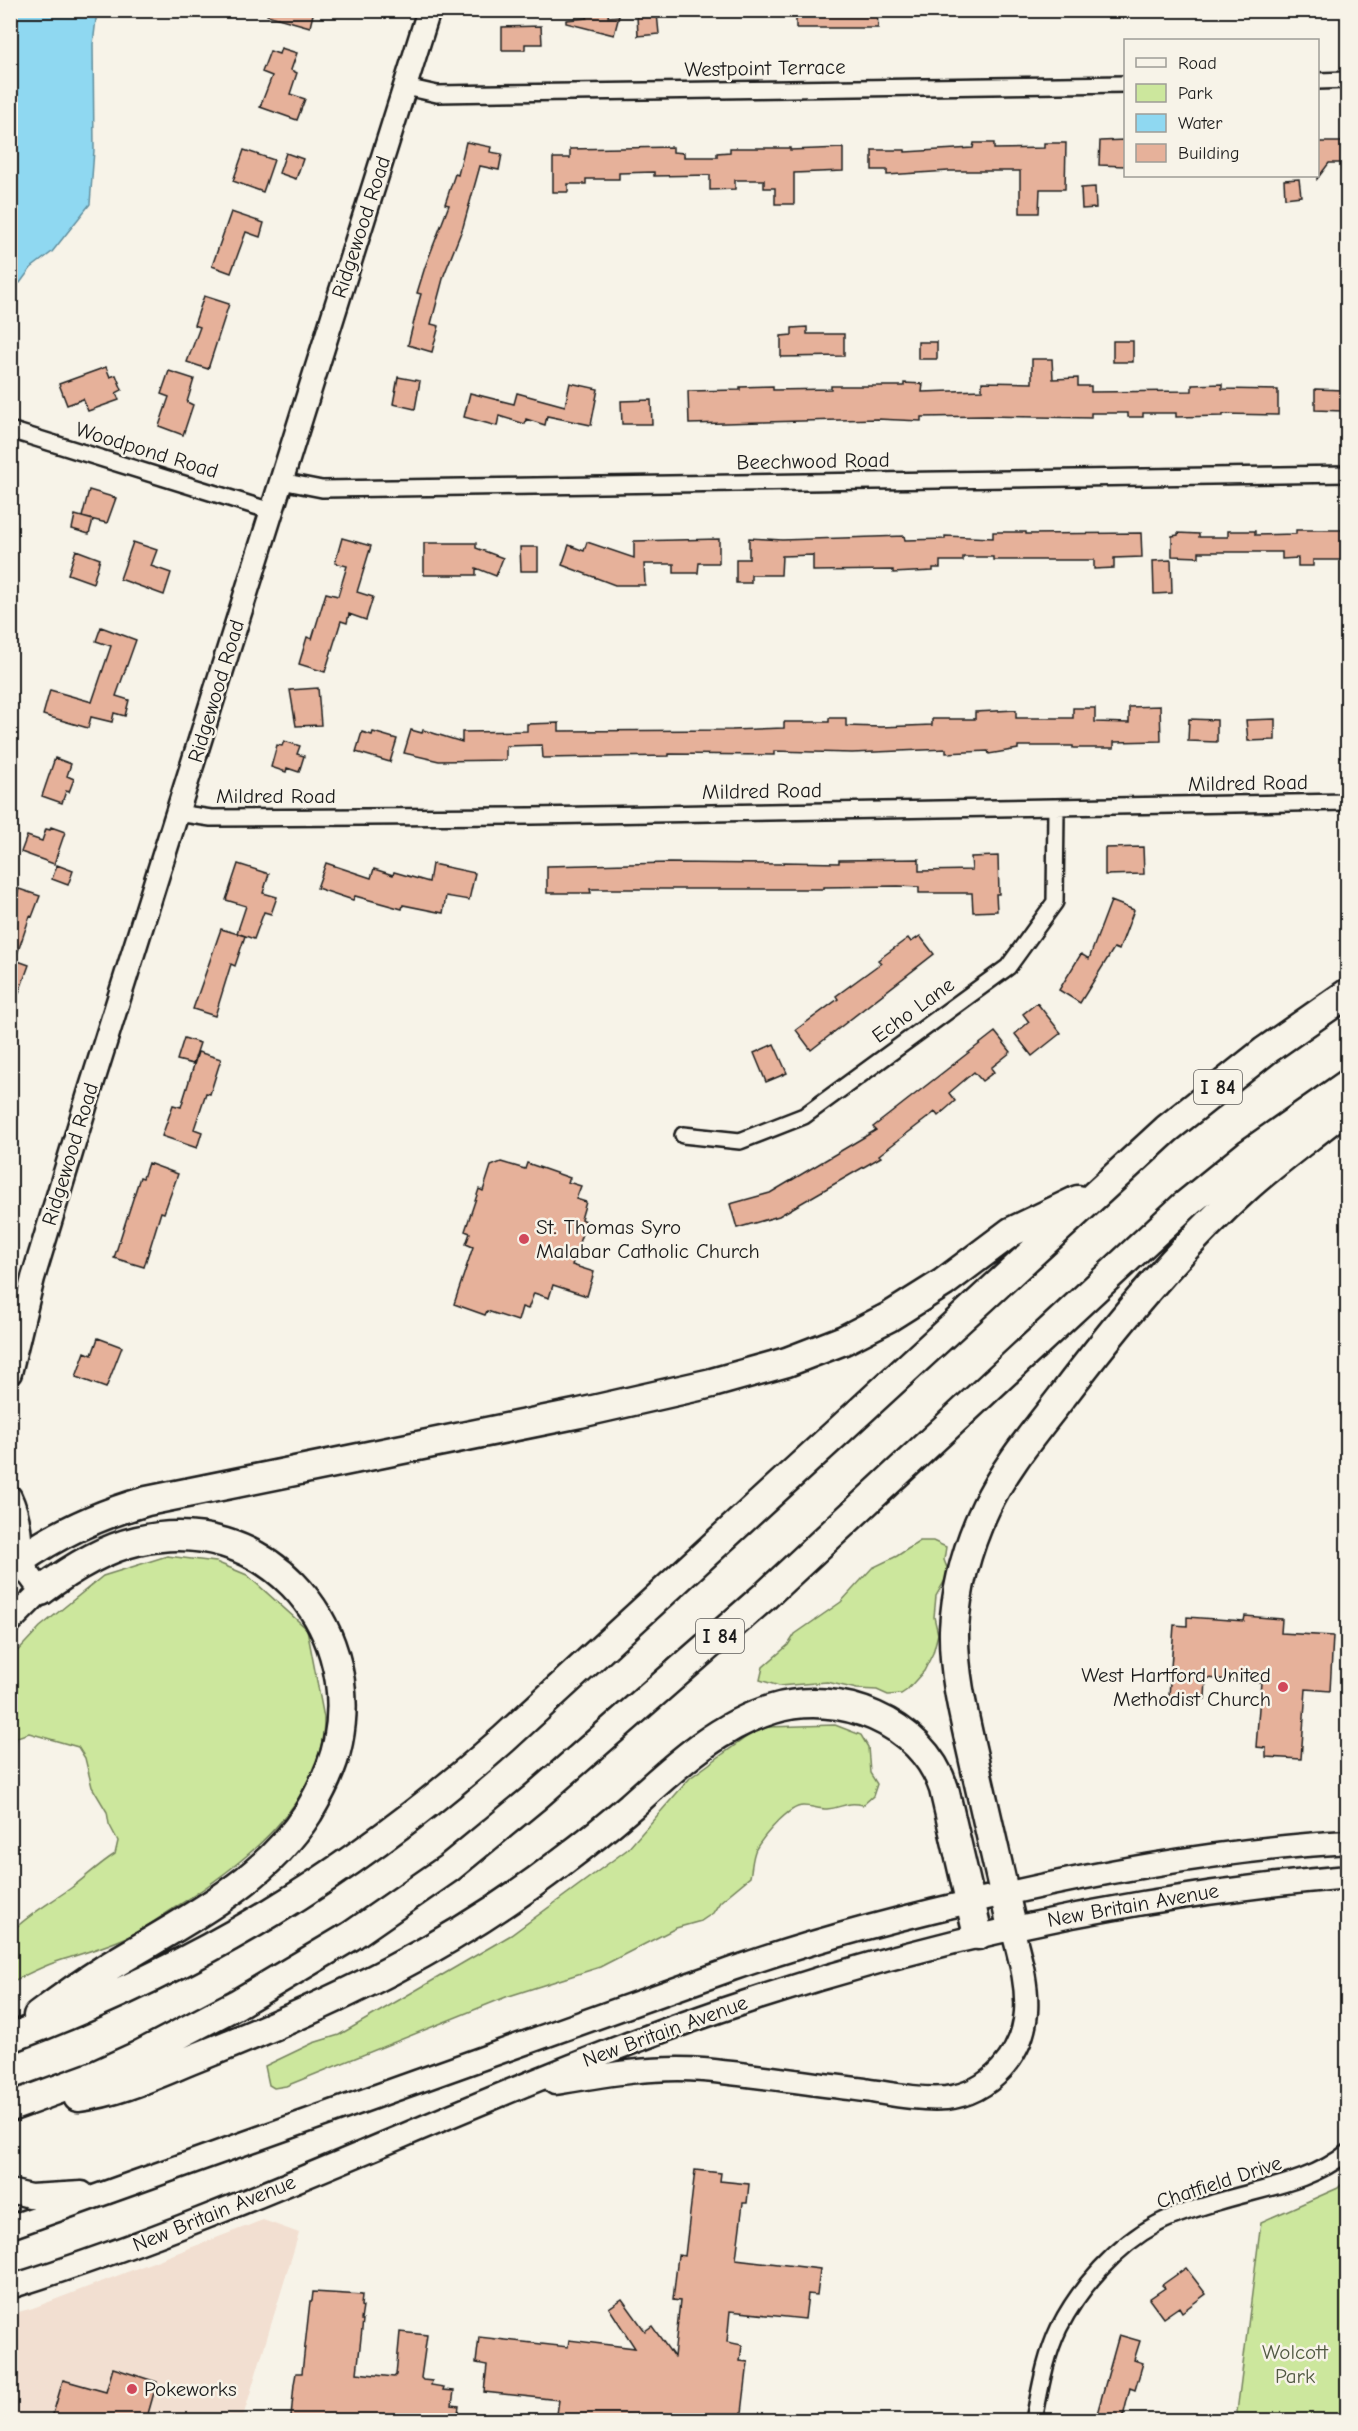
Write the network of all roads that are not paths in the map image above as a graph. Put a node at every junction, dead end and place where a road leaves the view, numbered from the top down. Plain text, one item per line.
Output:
1 (429, 10) edge
2 (1347, 80) edge
3 (1319, 81) edge
4 (1124, 84) edge
5 (406, 87) junction
6 (10, 430) edge
7 (1347, 474) edge
8 (281, 481) junction
9 (271, 511) junction
10 (1347, 802) edge
11 (1056, 808) junction
12 (177, 813) junction
13 (1347, 993) edge
14 (1347, 1084) edge
15 (1347, 1106) edge
16 (683, 1135) dead end
17 (1097, 1192) junction
18 (10, 1373) edge
19 (10, 1497) edge
20 (13, 1561) edge
21 (41, 1591) junction
22 (10, 1622) edge
23 (1347, 1842) edge
24 (1347, 1876) edge
25 (1004, 1894) junction
26 (970, 1901) junction
27 (1012, 1927) junction
28 (978, 1935) junction
29 (11, 2038) edge
30 (512, 2090) junction
31 (21, 2104) edge
32 (1347, 2152) edge
33 (122, 2188) junction
34 (10, 2191) edge
35 (10, 2227) edge
36 (10, 2287) edge
37 (1034, 2421) edge

1 - 5 main road, Ridgewood Road
2 - 3 street
4 - 5 street, Westpoint Terrace
5 - 8 main road, Ridgewood Road
6 - 9 street, Woodpond Road
7 - 8 street, Beechwood Road
8 - 9 main road, Ridgewood Road
9 - 12 main road, Ridgewood Road
10 - 11 street, Mildred Road
11 - 12 street, Mildred Road
11 - 16 street, Echo Lane
12 - 18 main road, Ridgewood Road
13 - 17 highway, I 84
14 - 31 highway, I 84
15 - 25 highway
17 - 20 highway
17 - 29 highway, I 84
19 - 20 main road
20 - 21 main road
21 - 22 main road
21 - 29 highway
23 - 25 main road, New Britain Avenue
24 - 27 main road, New Britain Avenue
25 - 26 main road, New Britain Avenue
25 - 27 highway
26 - 28 highway
26 - 31 highway
26 - 33 main road, New Britain Avenue
27 - 28 main road, New Britain Avenue
27 - 30 main road
28 - 30 main road, New Britain Avenue
30 - 36 main road, New Britain Avenue
32 - 37 street, Chatfield Drive
33 - 34 main road
33 - 35 main road, New Britain Avenue

